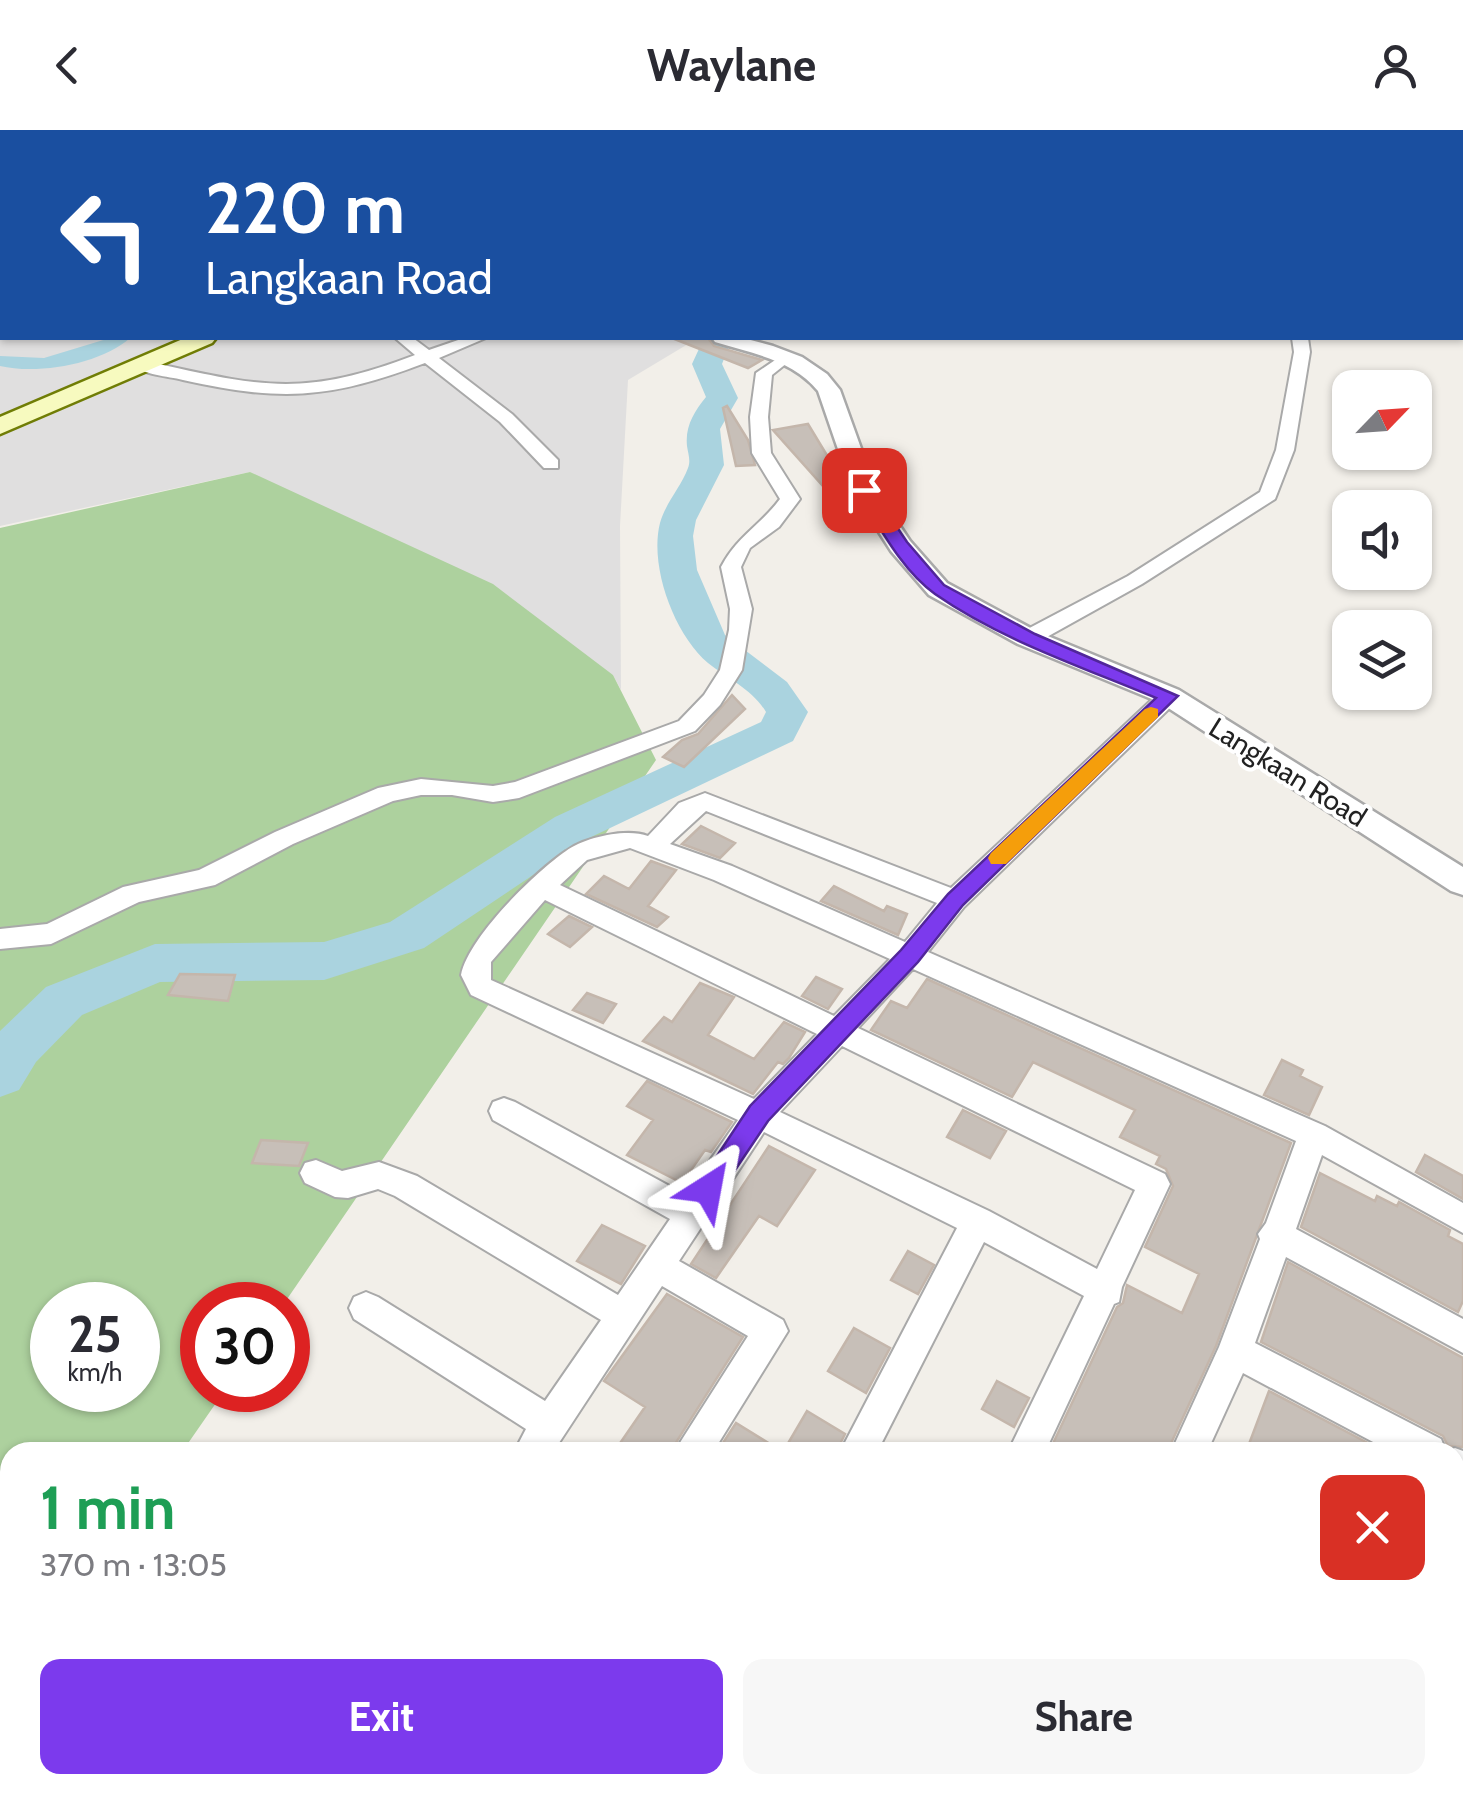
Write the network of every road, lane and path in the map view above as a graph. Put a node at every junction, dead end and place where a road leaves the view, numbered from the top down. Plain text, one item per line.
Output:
1 (199, 340) edge
2 (405, 340) edge
3 (472, 340) edge
4 (729, 340) edge
5 (1300, 340) edge
6 (426, 355) junction
7 (784, 359) junction
8 (140, 365) junction
9 (0, 426) edge
10 (551, 464) dead end
11 (1028, 638) junction
12 (1169, 696) junction
13 (654, 845) junction
14 (1463, 883) edge
15 (541, 887) junction
16 (956, 900) junction
17 (0, 939) edge
18 (910, 956) junction
19 (836, 1032) junction
20 (504, 1111) dead end
21 (759, 1114) junction
22 (1314, 1134) junction
23 (316, 1173) dead end
24 (691, 1214) junction
25 (1463, 1218) edge
26 (978, 1221) junction
27 (1274, 1234) junction
28 (657, 1266) junction
29 (1106, 1290) junction
30 (366, 1308) dead end
31 (622, 1314) junction
32 (1463, 1337) edge
33 (1235, 1351) junction
34 (542, 1439) edge
35 (699, 1442) edge
36 (863, 1442) edge
37 (1031, 1442) edge
38 (1194, 1442) edge
39 (1409, 1442) edge

1 - 8 main road
2 - 6 street
3 - 6 street
4 - 7 street, Langkaan Road
5 - 11 street
6 - 8 street
6 - 10 street
7 - 11 street, Langkaan Road
7 - 17 street
8 - 9 main road
11 - 12 street, Langkaan Road
12 - 14 street, Langkaan Road
12 - 16 street
13 - 15 street
13 - 16 street
13 - 18 street
15 - 19 street
15 - 21 street
16 - 18 street
18 - 19 street
18 - 22 street
19 - 21 street
19 - 29 street
20 - 24 street
21 - 24 street
21 - 26 street
22 - 25 street
22 - 27 street
23 - 31 street
24 - 28 street
26 - 29 street
26 - 36 street
27 - 32 street
27 - 33 street
28 - 31 street
28 - 35 street
29 - 37 street
30 - 34 street
31 - 34 street
33 - 38 street
33 - 39 street

